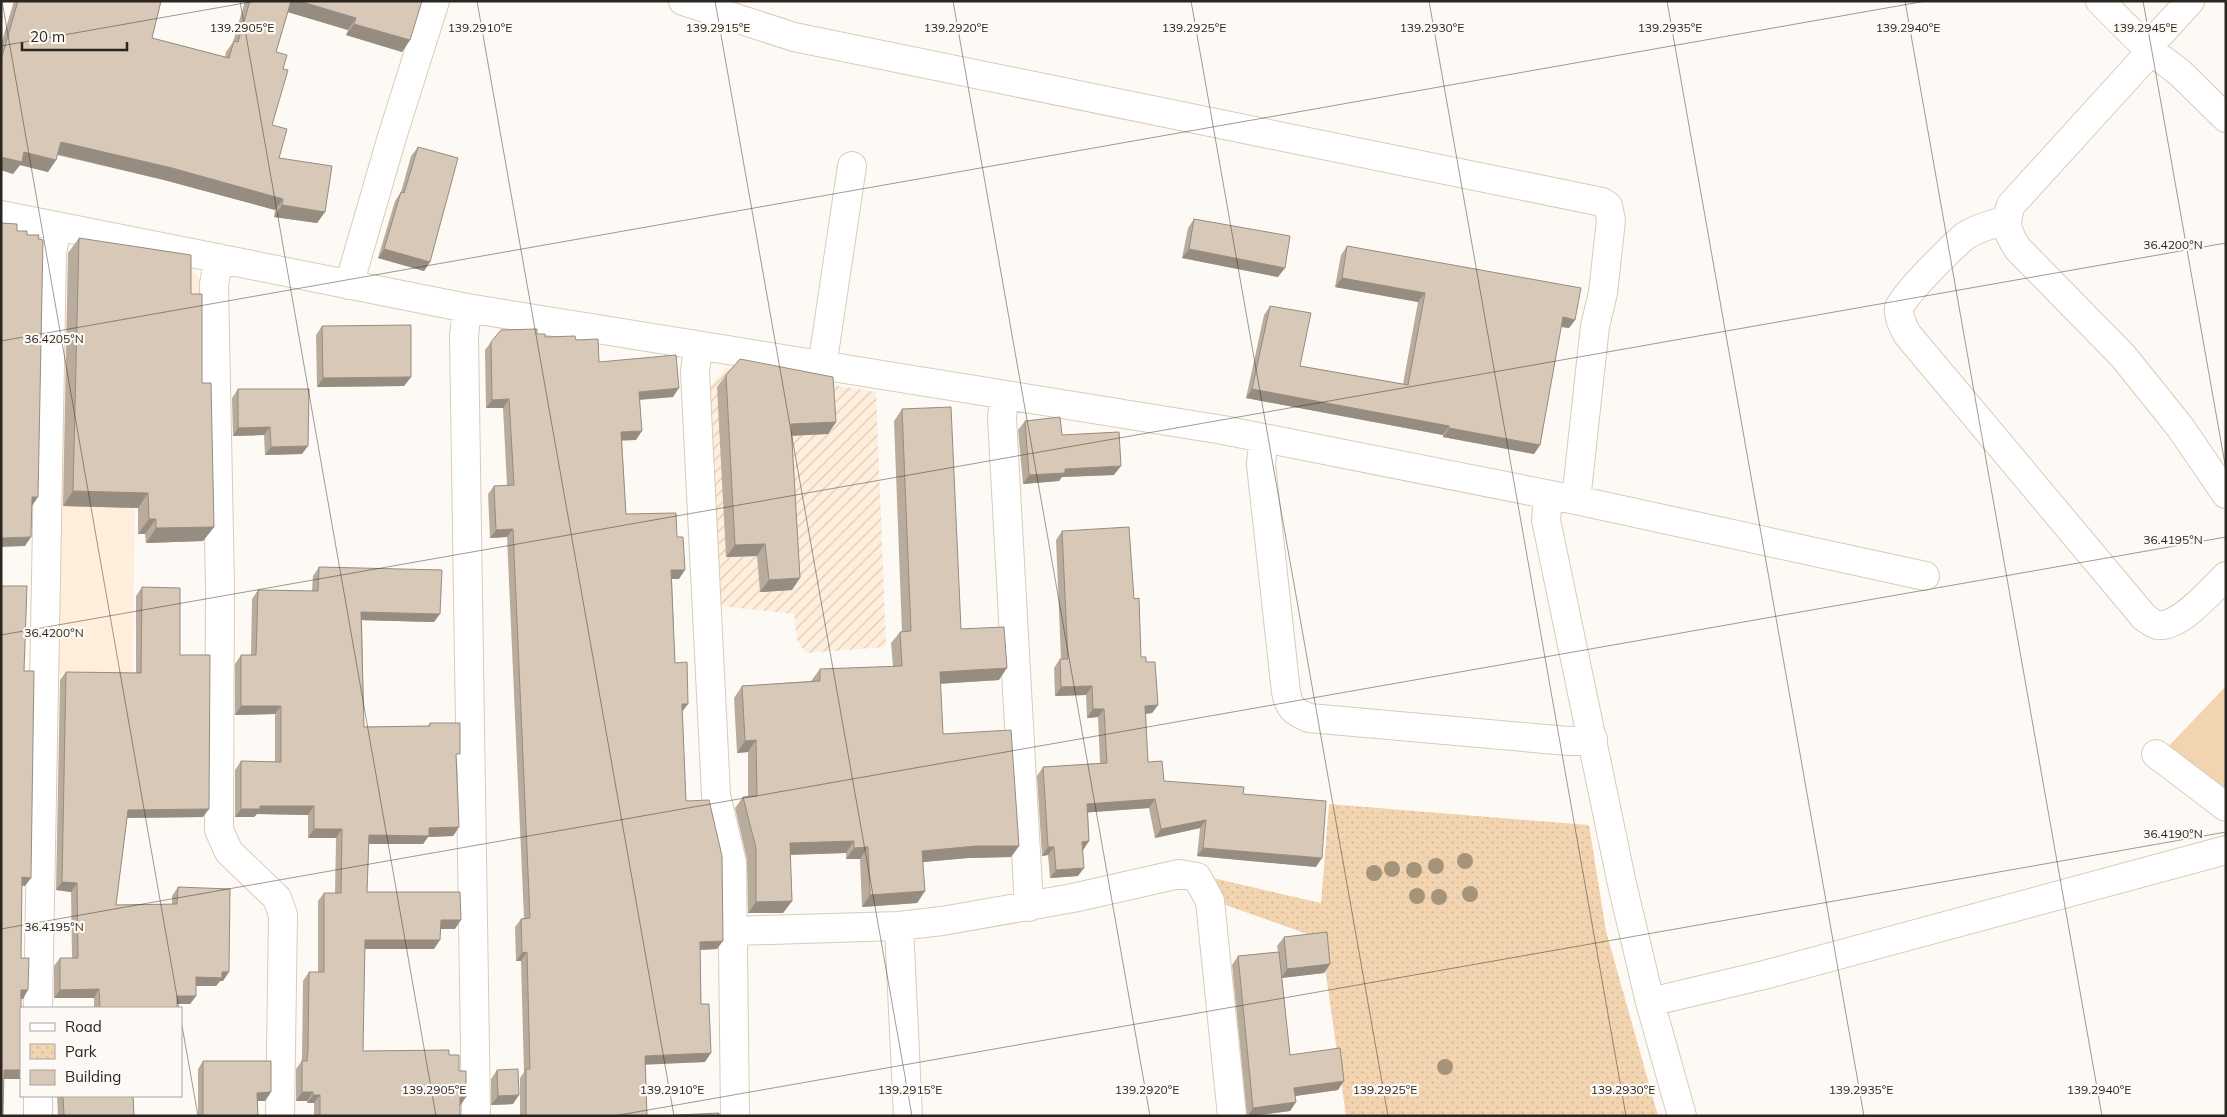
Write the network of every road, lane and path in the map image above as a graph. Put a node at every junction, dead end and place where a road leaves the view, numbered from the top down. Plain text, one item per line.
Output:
1 (435, 1) edge
2 (683, 1) edge
3 (2100, 1) edge
4 (2190, 1) edge
5 (2147, 48) junction
6 (2226, 118) edge
7 (852, 166) dead end
8 (1, 215) edge
9 (2005, 221) junction
10 (57, 227) junction
11 (219, 258) junction
12 (349, 285) junction
13 (467, 308) junction
14 (698, 347) junction
15 (822, 367) junction
16 (1004, 396) junction
17 (1263, 439) junction
18 (2226, 494) edge
19 (1548, 495) junction
20 (1576, 500) junction
21 (1925, 576) dead end
22 (2226, 576) edge
23 (1593, 739) junction
24 (2156, 754) dead end
25 (2226, 807) edge
26 (2226, 850) edge
27 (1029, 907) junction
28 (899, 926) junction
29 (733, 931) junction
30 (1650, 1002) junction
31 (38, 1007) edge
32 (38, 1097) edge
33 (38, 1116) edge
34 (280, 1116) edge
35 (476, 1116) edge
36 (735, 1116) edge
37 (908, 1116) edge
38 (1232, 1116) edge
39 (1682, 1116) edge

1 - 12 street
2 - 20 street
3 - 5 street
4 - 5 street
5 - 6 street
5 - 9 street
7 - 15 street
8 - 10 street
9 - 18 street
9 - 22 street
10 - 11 street
10 - 31 street
11 - 12 street
11 - 34 street
12 - 13 street
13 - 14 street
13 - 35 street
14 - 15 street
14 - 29 street
15 - 16 street
16 - 17 street
16 - 27 street
17 - 19 street
17 - 23 street
19 - 20 street
19 - 23 street
20 - 21 street
23 - 30 street
24 - 25 street
26 - 30 street
27 - 28 street
27 - 38 street
28 - 29 street
28 - 37 street
29 - 36 street
30 - 39 street
32 - 33 street

